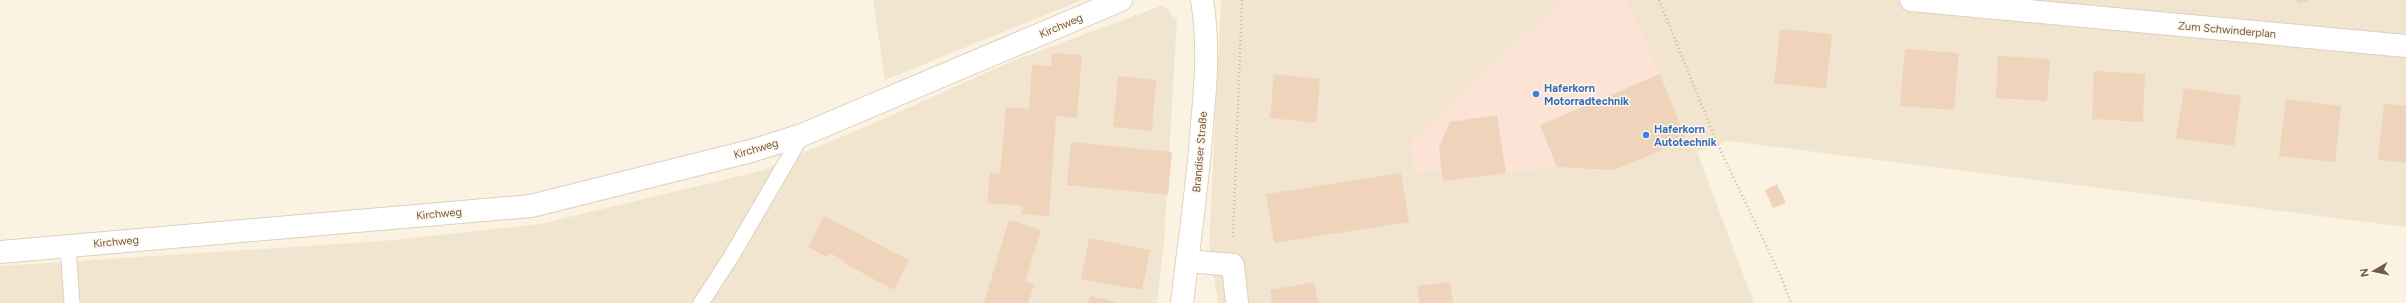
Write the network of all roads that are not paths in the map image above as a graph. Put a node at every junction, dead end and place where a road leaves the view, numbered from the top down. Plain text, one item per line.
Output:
1 (1121, 0) edge
2 (1202, 0) edge
3 (1911, 0) edge
4 (2046, 7) edge
5 (2406, 46) edge
6 (802, 135) junction
7 (68, 247) junction
8 (0, 252) edge
9 (1187, 261) junction
10 (72, 303) edge
11 (701, 303) edge
12 (1182, 303) edge
13 (1237, 303) edge

1 - 6 street, Kirchweg
2 - 9 street, Brandiser Straße
3 - 4 street, Zum Schwinderplan
4 - 5 street, Zum Schwinderplan
6 - 7 street, Kirchweg
6 - 11 lane, Kirchweg
7 - 8 street, Kirchweg
7 - 10 lane
9 - 12 street, Brandiser Straße
9 - 13 street

